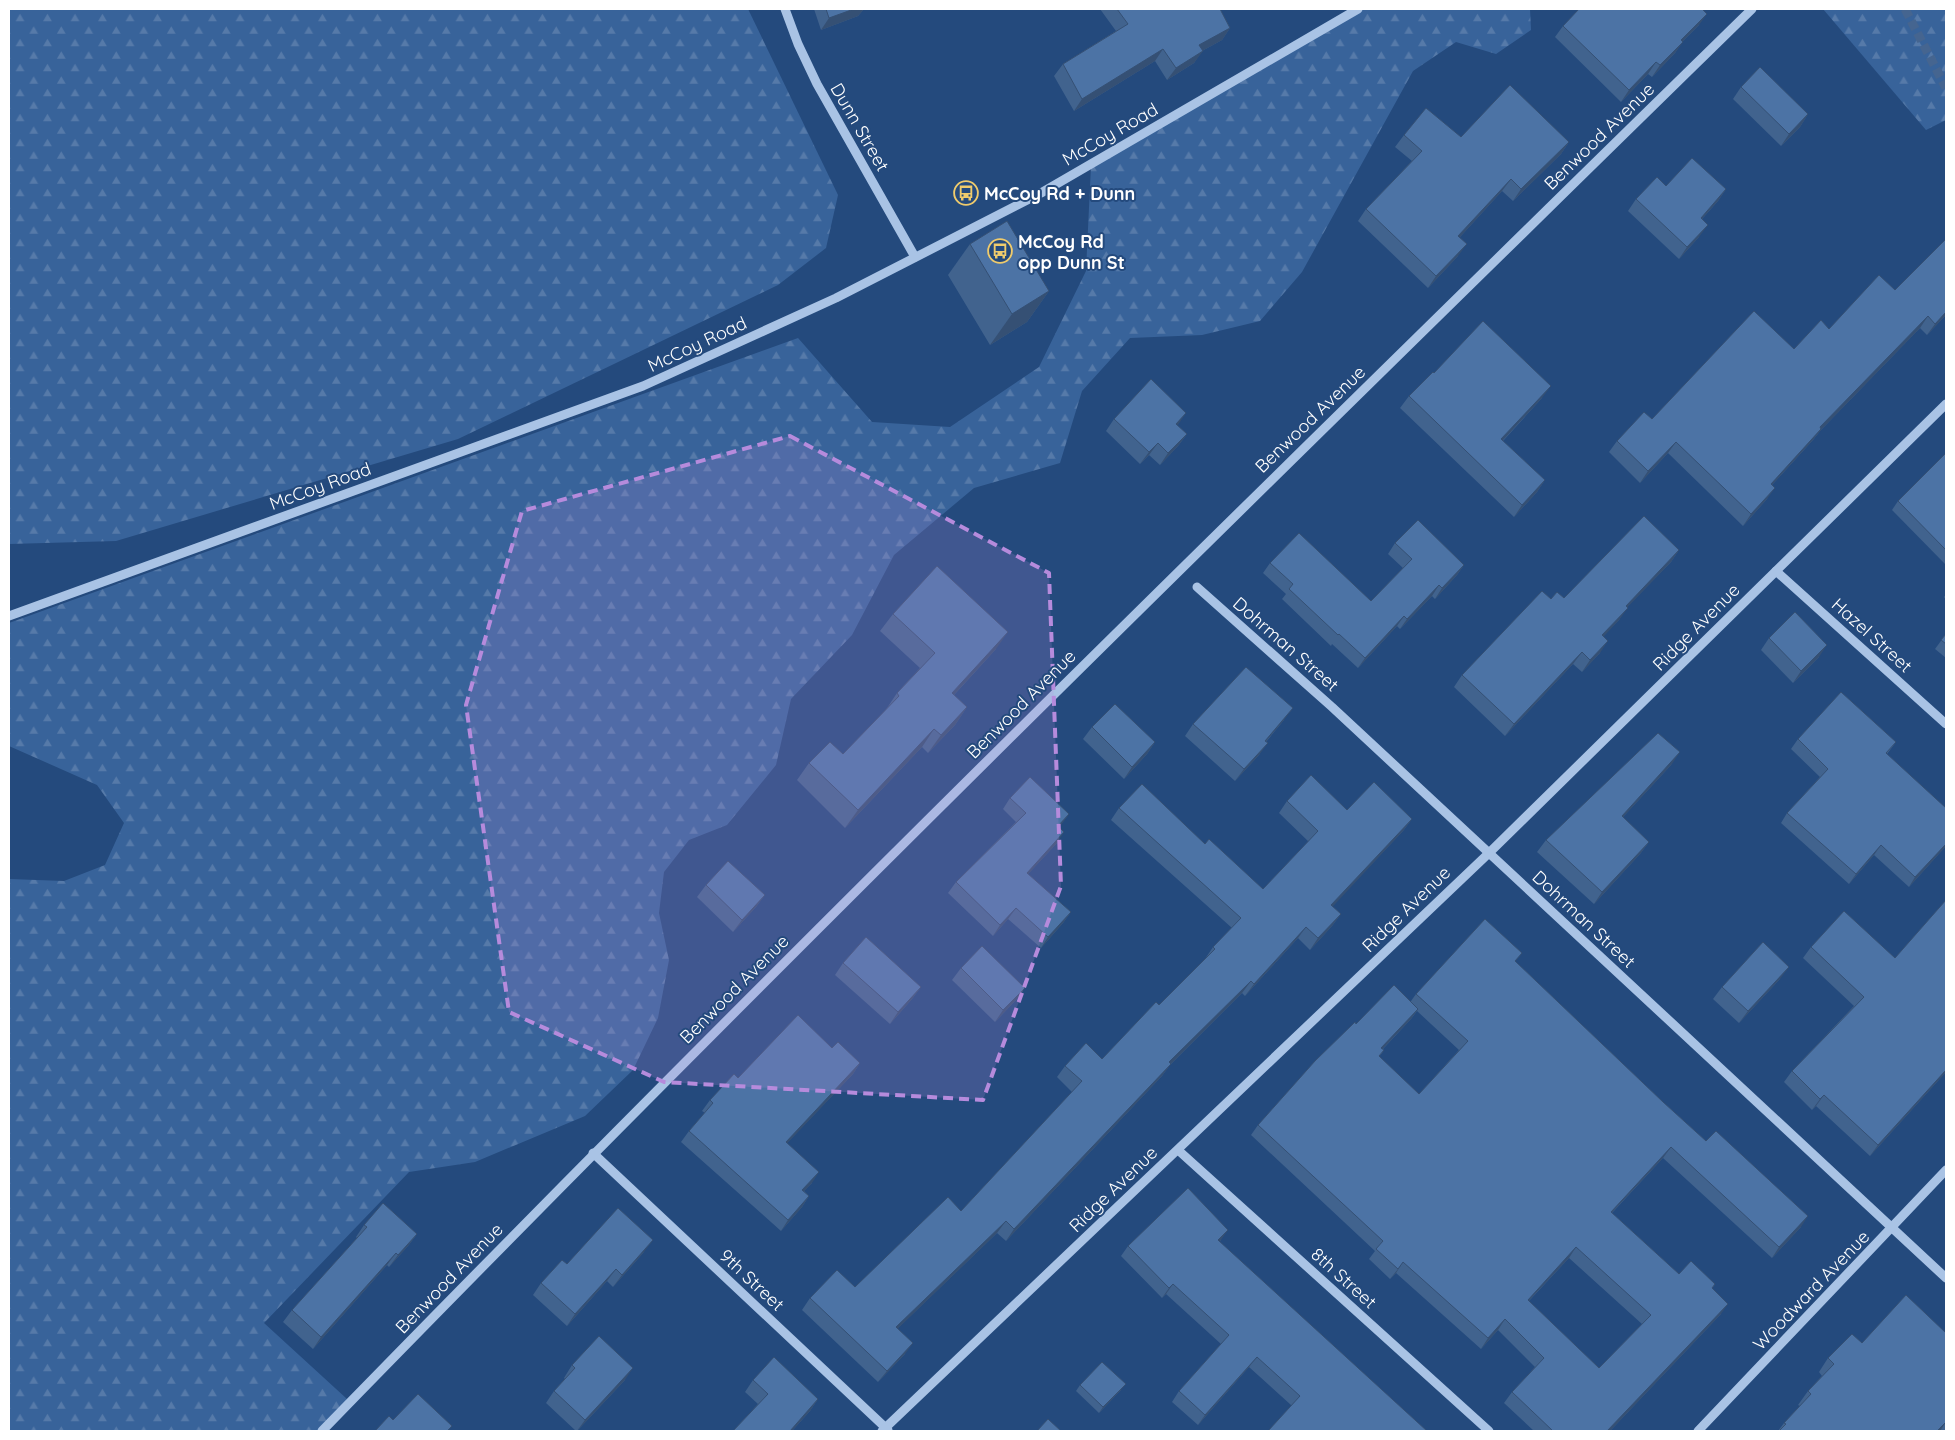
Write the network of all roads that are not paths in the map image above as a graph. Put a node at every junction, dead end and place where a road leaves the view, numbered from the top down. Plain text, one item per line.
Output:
1 (785, 9) edge
2 (1358, 9) edge
3 (1752, 9) edge
4 (916, 257) junction
5 (1946, 404) edge
6 (1776, 570) junction
7 (1197, 587) dead end
8 (9, 616) edge
9 (1946, 724) edge
10 (1489, 853) junction
11 (1178, 1150) junction
12 (593, 1153) junction
13 (1946, 1170) edge
14 (1892, 1228) junction
15 (1946, 1278) edge
16 (885, 1430) edge
17 (322, 1431) edge
18 (1489, 1431) edge
19 (1698, 1431) edge

1 - 4 street, Dunn Street
2 - 4 street, McCoy Road
3 - 12 street, Benwood Avenue
4 - 8 street, McCoy Road
5 - 6 street, Ridge Avenue
6 - 9 street, Hazel Street
6 - 10 street, Ridge Avenue
7 - 10 street, Dohrman Street
10 - 11 street, Ridge Avenue
10 - 14 street, Dohrman Street
11 - 16 street, Ridge Avenue
11 - 18 street, 8th Street
12 - 16 street, 9th Street
12 - 17 street, Benwood Avenue
13 - 14 street, Woodward Avenue
14 - 15 street, Dohrman Street
14 - 19 street, Woodward Avenue

